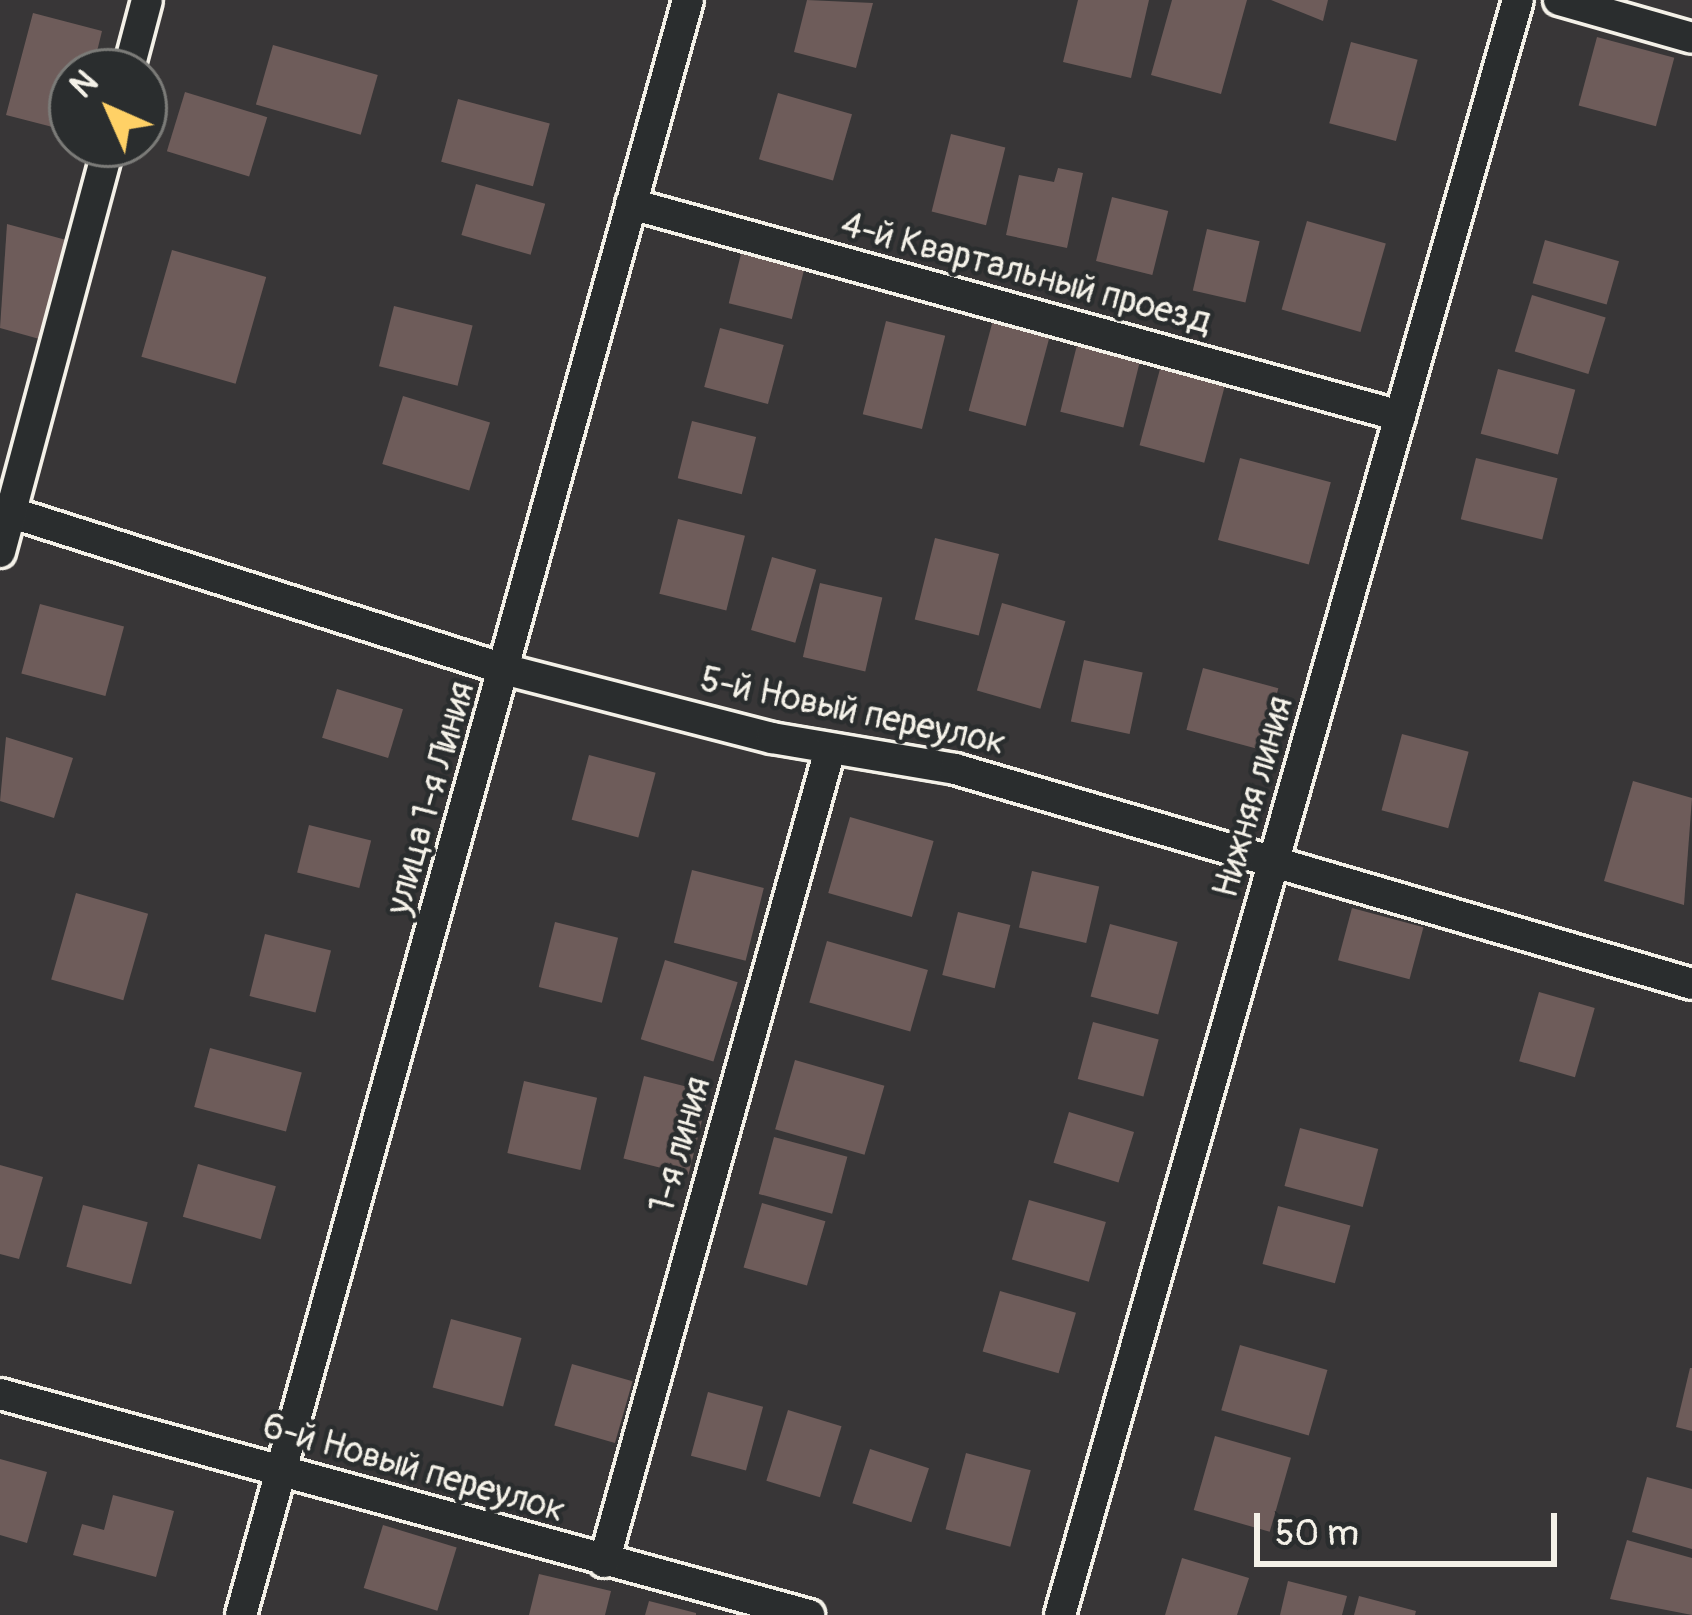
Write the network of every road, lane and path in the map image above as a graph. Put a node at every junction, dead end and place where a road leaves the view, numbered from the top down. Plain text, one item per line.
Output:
1 (147, 0) edge
2 (688, 0) edge
3 (1518, 0) edge
4 (1559, 0) edge
5 (1692, 38) edge
6 (134, 48) edge
7 (102, 168) edge
8 (631, 204) junction
9 (1400, 416) junction
10 (6, 511) edge
11 (0, 552) edge
12 (507, 670) junction
13 (830, 750) junction
14 (1276, 860) junction
15 (1692, 984) edge
16 (0, 1394) edge
17 (280, 1472) junction
18 (604, 1562) junction
19 (241, 1615) edge
20 (809, 1615) edge
21 (1060, 1615) edge

1 - 6 street
2 - 8 street, улица 1-я Линия
3 - 9 street, Нижняя линия
4 - 5 street
7 - 10 street
8 - 9 street, 4-й Квартальный проезд
8 - 12 street, улица 1-я Линия
9 - 14 street, Нижняя линия
10 - 11 street
10 - 12 street, 5-й Новый переулок
12 - 13 street, 5-й Новый переулок
12 - 17 street, улица 1-я Линия
13 - 14 street, 5-й Новый переулок
13 - 18 street, 1-я линия
14 - 15 street, 5-й Новый переулок
14 - 21 street, Нижняя линия
16 - 17 street, 6-й Новый переулок
17 - 18 street, 6-й Новый переулок
17 - 19 street, улица 1-я Линия
18 - 20 street, 6-й Новый переулок

